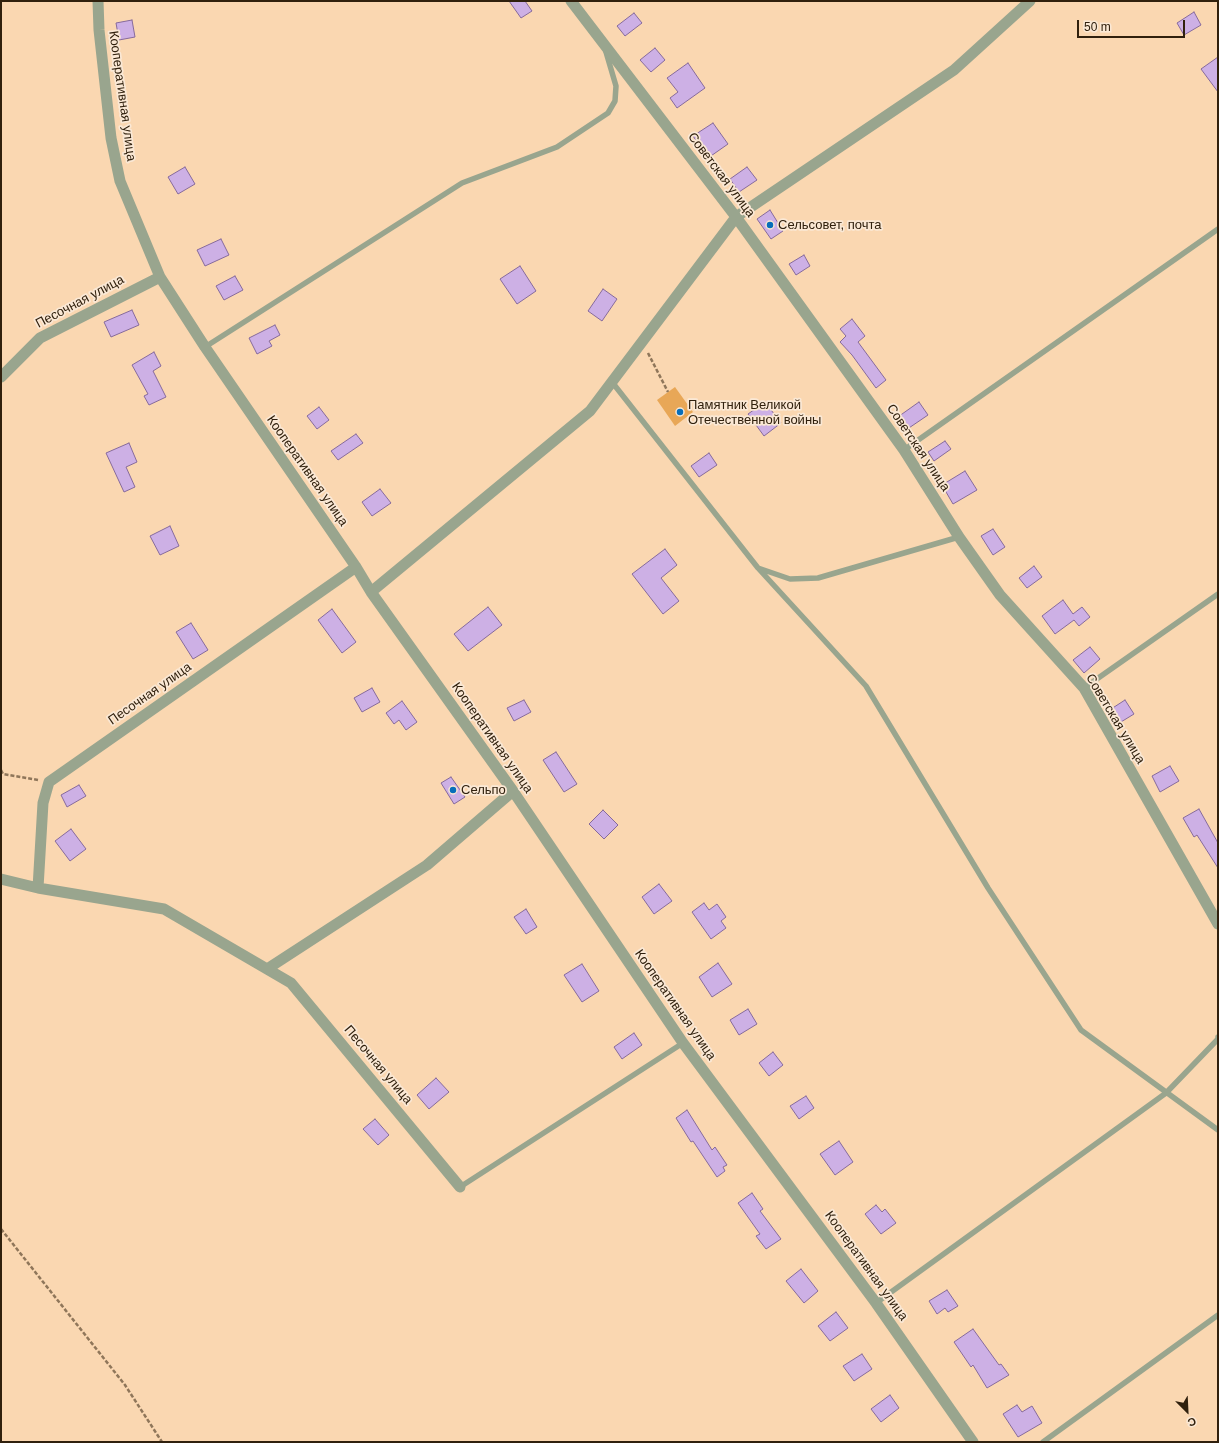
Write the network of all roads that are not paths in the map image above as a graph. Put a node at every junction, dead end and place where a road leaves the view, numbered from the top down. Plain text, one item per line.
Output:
1 (98, 1) edge
2 (571, 1) edge
3 (1030, 1) edge
4 (603, 42) junction
5 (736, 217) junction
6 (1218, 229) edge
7 (160, 277) junction
8 (204, 347) junction
9 (1, 377) edge
10 (612, 382) junction
11 (904, 450) junction
12 (959, 537) junction
13 (356, 567) junction
14 (758, 568) junction
15 (371, 592) junction
16 (1218, 594) edge
17 (1084, 688) junction
18 (513, 791) junction
19 (1, 879) edge
20 (38, 888) junction
21 (1218, 924) edge
22 (267, 970) junction
23 (1218, 1040) edge
24 (683, 1043) junction
25 (1166, 1093) junction
26 (1218, 1130) edge
27 (460, 1186) joint
28 (876, 1303) junction
29 (1218, 1315) edge
30 (973, 1442) edge
31 (1043, 1442) edge

1 - 7 street, Кооперативная улица
2 - 4 street, Советская улица
3 - 5 street
4 - 5 street, Советская улица
4 - 8 lane
5 - 10 street
5 - 11 street, Советская улица
6 - 11 lane
7 - 8 street, Кооперативная улица
7 - 9 street, Песочная улица
8 - 13 street, Кооперативная улица
10 - 14 lane
10 - 15 street
11 - 12 street, Советская улица
12 - 14 lane
12 - 17 street, Советская улица
13 - 15 street, Кооперативная улица
13 - 20 street, Песочная улица
14 - 25 lane
15 - 18 street, Кооперативная улица
16 - 17 lane
17 - 21 street, Советская улица
18 - 22 street
18 - 24 street, Кооперативная улица
19 - 20 street, Песочная улица
20 - 22 street, Песочная улица
22 - 27 street, Песочная улица
23 - 25 lane
24 - 27 lane
24 - 28 street, Кооперативная улица
25 - 26 lane
25 - 28 lane
28 - 30 street, Кооперативная улица
29 - 31 lane

